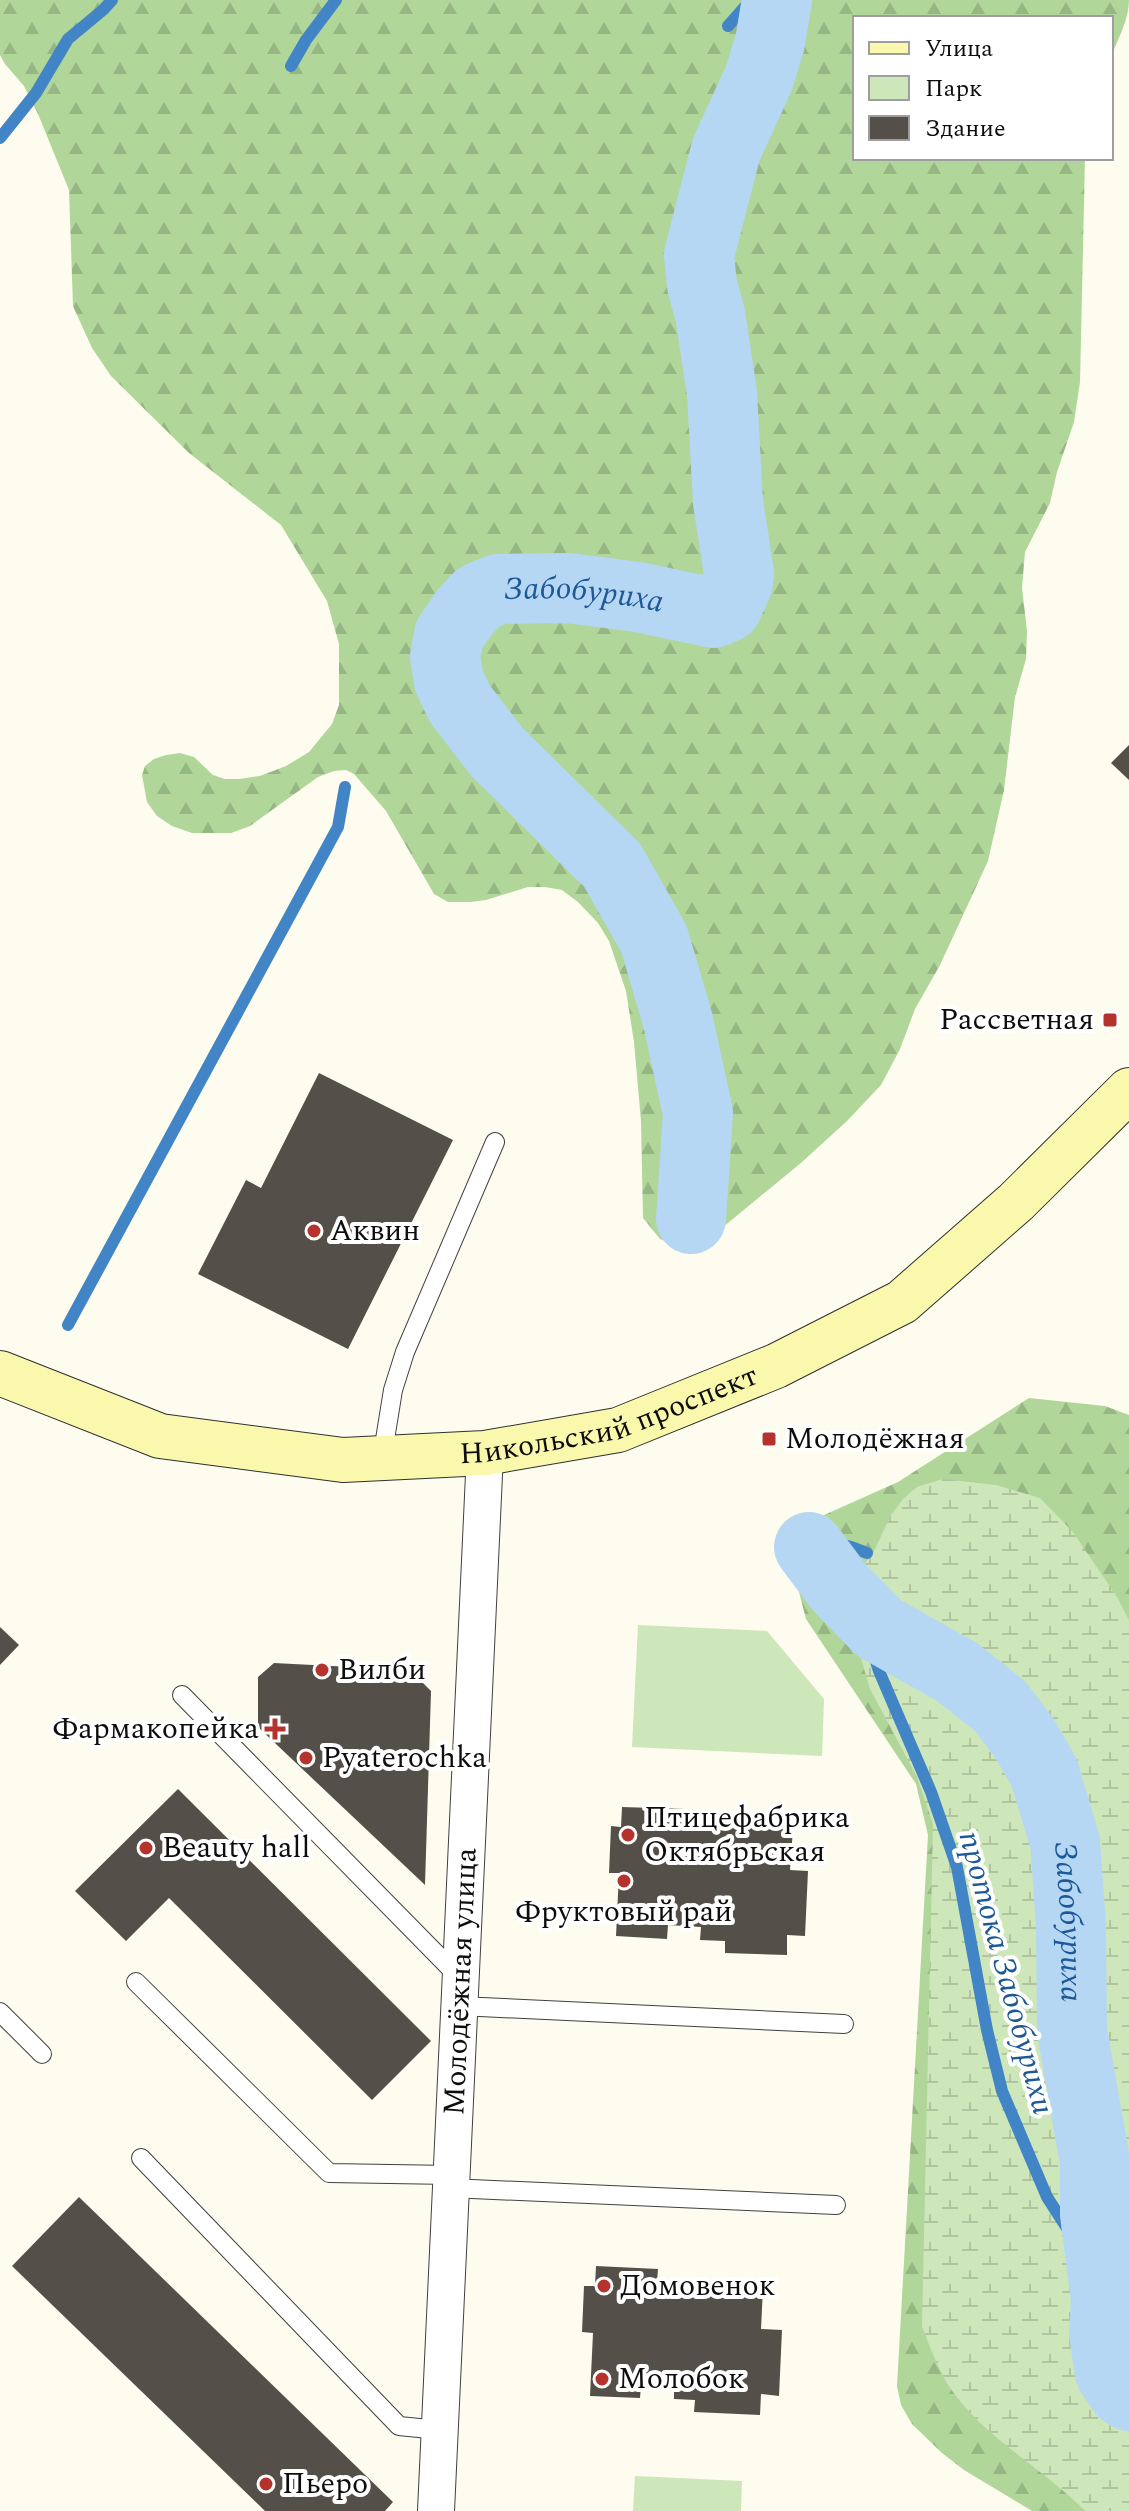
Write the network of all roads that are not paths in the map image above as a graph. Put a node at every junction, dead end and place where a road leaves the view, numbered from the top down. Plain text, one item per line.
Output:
1 (1125, 1103) edge
2 (495, 1142) dead end
3 (0, 1373) edge
4 (485, 1453) junction
5 (382, 1458) junction
6 (182, 1695) dead end
7 (136, 1982) dead end
8 (460, 1992) junction
9 (0, 2012) edge
10 (844, 2024) dead end
11 (42, 2054) dead end
12 (141, 2158) dead end
13 (451, 2181) junction
14 (836, 2205) dead end
15 (439, 2430) junction
16 (436, 2511) edge

1 - 4 main road, Никольский проспект
2 - 5 lane
3 - 5 main road, Никольский проспект
4 - 5 main road, Никольский проспект
4 - 8 street, Молодёжная улица
6 - 8 lane
7 - 13 lane
8 - 10 lane
8 - 13 street, Молодёжная улица
9 - 11 lane
12 - 15 lane
13 - 14 lane
13 - 15 street, Молодёжная улица
15 - 16 street, Молодёжная улица

